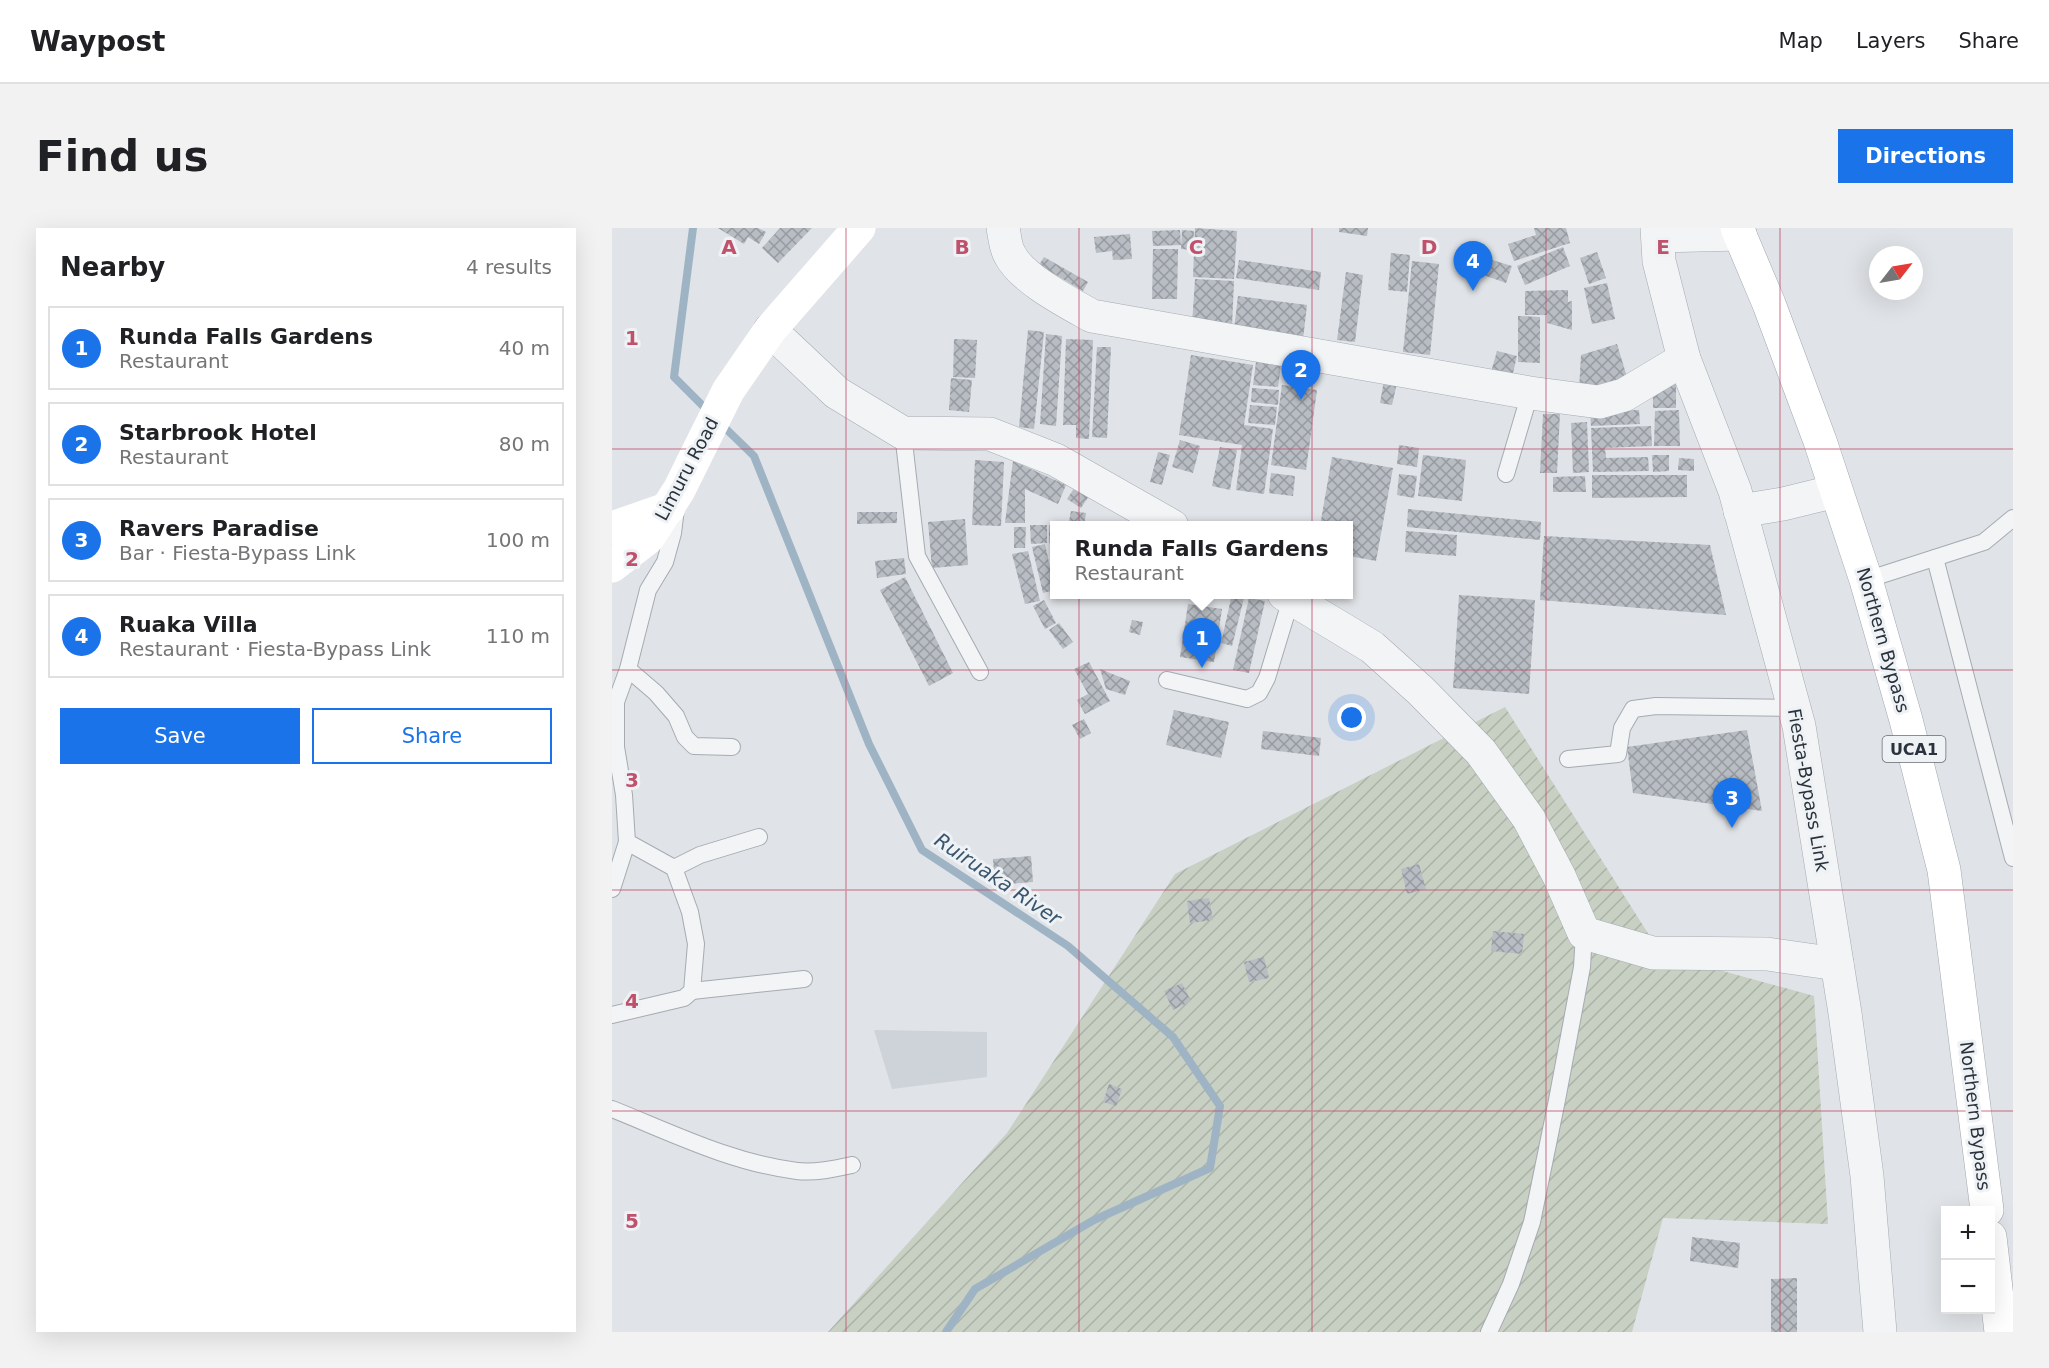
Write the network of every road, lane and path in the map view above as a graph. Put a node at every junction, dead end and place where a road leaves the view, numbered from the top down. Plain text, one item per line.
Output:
1 (859, 228) edge
2 (1003, 228) edge
3 (1738, 231) edge
4 (1657, 232) edge
5 (770, 330) junction
6 (1684, 359) junction
7 (1530, 393) junction
8 (903, 433) junction
9 (1506, 474) dead end
10 (1836, 491) junction
11 (674, 499) junction
12 (1740, 511) junction
13 (2013, 518) edge
14 (1165, 521) edge
15 (613, 527) edge
16 (1935, 558) junction
17 (612, 566) edge
18 (1866, 580) junction
19 (1287, 599) edge
20 (1291, 599) edge
21 (628, 669) junction
22 (980, 672) dead end
23 (1167, 680) dead end
24 (1794, 708) junction
25 (732, 747) dead end
26 (1568, 759) dead end
27 (759, 837) dead end
28 (627, 842) junction
29 (2013, 858) edge
30 (674, 868) junction
31 (612, 889) edge
32 (1584, 933) junction
33 (1837, 964) junction
34 (804, 979) dead end
35 (692, 991) junction
36 (612, 1015) edge
37 (612, 1109) edge
38 (852, 1166) dead end
39 (1986, 1206) edge
40 (1993, 1260) edge
41 (1489, 1332) edge
42 (1880, 1332) edge
43 (2001, 1332) edge

1 - 5 main road, Limuru Road
2 - 7 street
3 - 4 street
3 - 10 main road, Northern Bypass / UCA1
4 - 6 street, Fiesta-Bypass Link
5 - 8 street
5 - 11 main road, Limuru Road
6 - 7 street
6 - 12 street, Fiesta-Bypass Link
7 - 9 lane
8 - 14 street
8 - 22 lane
10 - 12 street
10 - 18 main road, Northern Bypass / UCA1
11 - 15 main road
11 - 17 main road, Limuru Road
11 - 21 lane
12 - 24 street, Fiesta-Bypass Link
13 - 16 lane
16 - 18 lane
16 - 29 lane
18 - 39 main road, Northern Bypass / UCA1
19 - 23 lane
20 - 32 street
21 - 25 lane
21 - 28 lane
24 - 26 lane
24 - 33 street, Fiesta-Bypass Link
27 - 30 lane
28 - 30 lane
28 - 31 lane
30 - 35 lane
32 - 33 street
32 - 41 lane
33 - 42 street, Fiesta-Bypass Link
34 - 35 lane
35 - 36 lane
37 - 38 lane
40 - 43 main road

